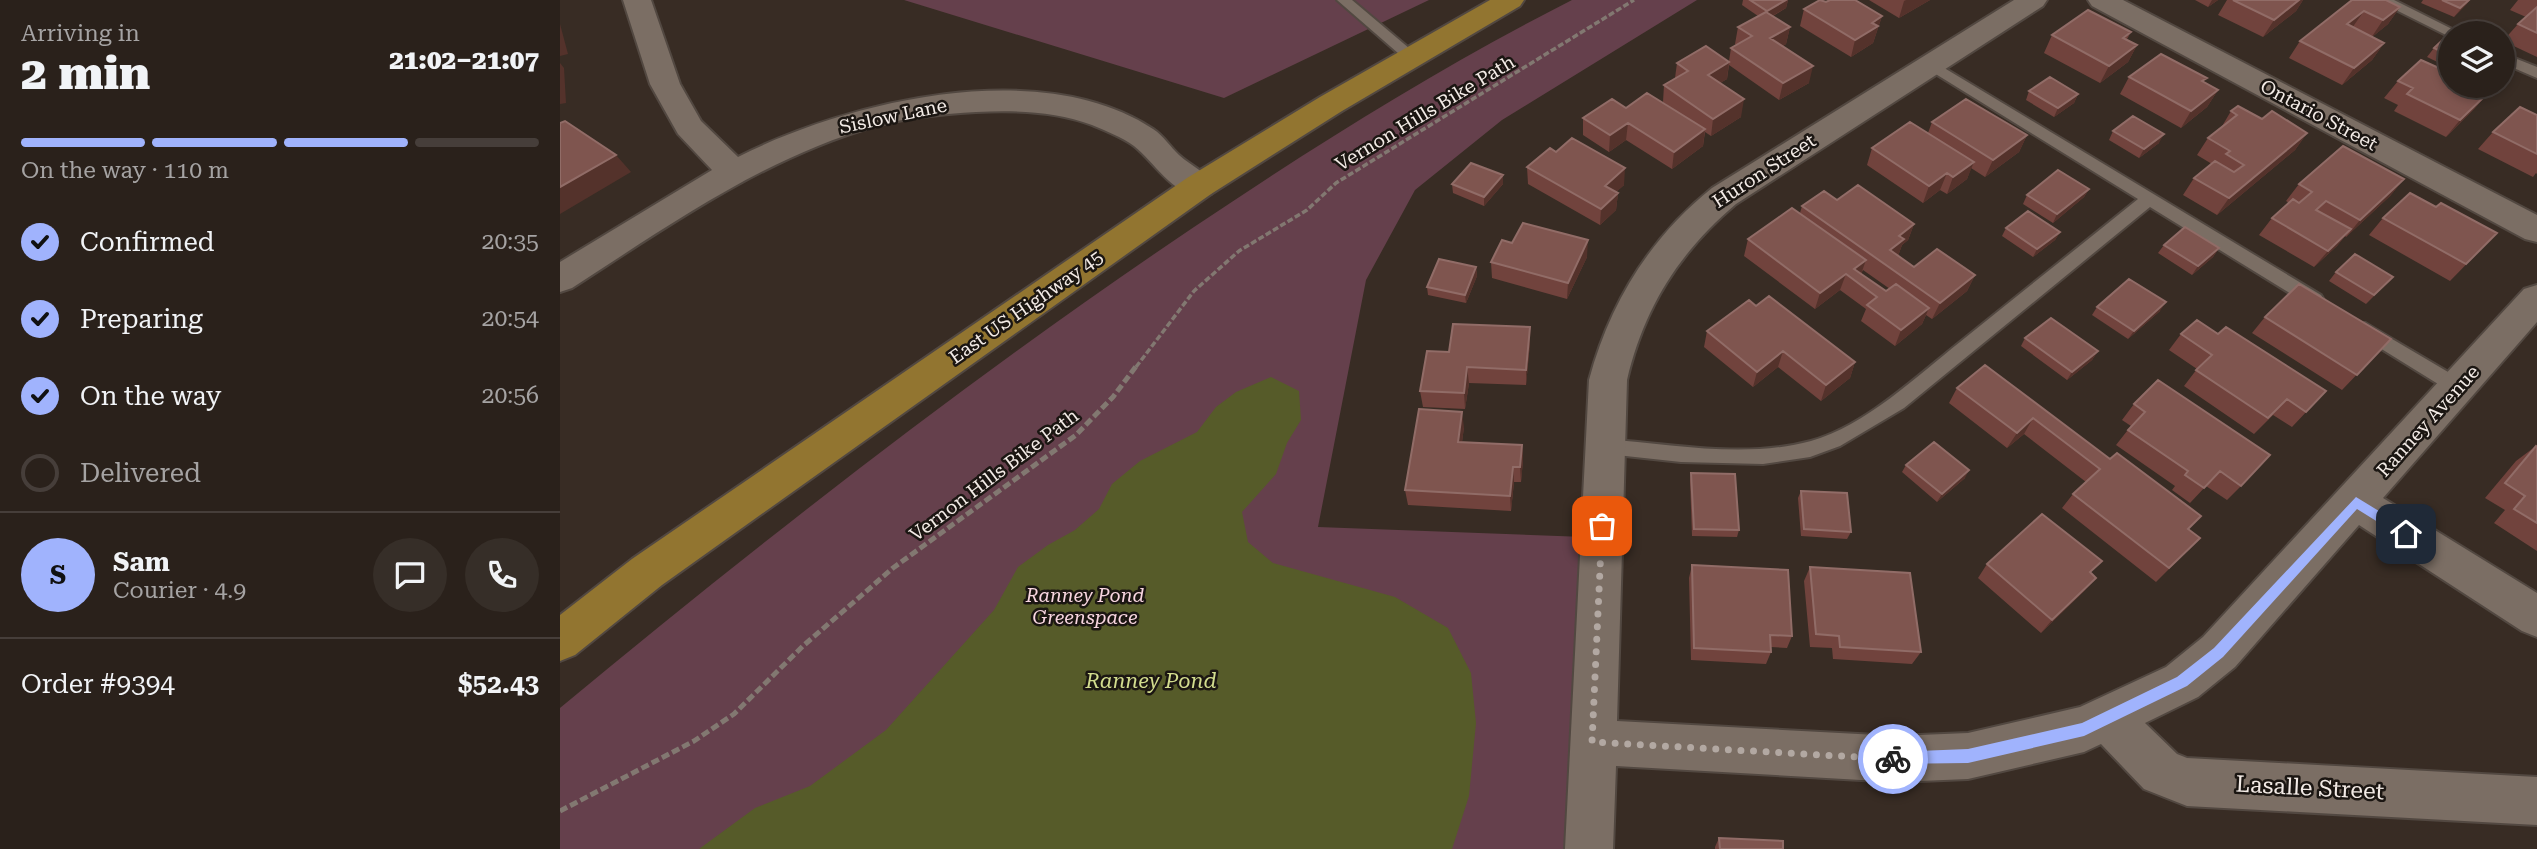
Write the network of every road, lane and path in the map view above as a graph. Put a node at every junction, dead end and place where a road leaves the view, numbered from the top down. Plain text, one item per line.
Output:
1 (637, 0) edge
2 (1344, 0) edge
3 (1510, 0) edge
4 (1634, 0) edge
5 (2033, 0) edge
6 (2102, 0) edge
7 (2383, 0) edge
8 (2438, 26) edge
9 (1411, 57) junction
10 (2515, 63) edge
11 (1931, 65) junction
12 (2537, 73) edge
13 (732, 171) junction
14 (1199, 186) junction
15 (2149, 198) junction
16 (2537, 230) edge
17 (560, 279) edge
18 (2537, 298) edge
19 (2458, 387) junction
20 (1605, 447) junction
21 (2356, 502) junction
22 (2537, 617) edge
23 (560, 641) edge
24 (2107, 718) junction
25 (1592, 742) junction
26 (2537, 801) edge
27 (560, 811) edge
28 (1588, 849) edge

1 - 13 street
2 - 9 lane
3 - 9 main road, East US Highway 45
4 - 27 path, Vernon Hills Bike Path
5 - 11 street, Huron Street
6 - 16 street, Ontario Street
7 - 8 lane
9 - 14 main road, East US Highway 45
10 - 12 lane
11 - 15 lane
11 - 20 street, Huron Street
13 - 14 street, Sislow Lane
13 - 17 street, Sislow Lane
14 - 23 main road, East US Highway 45
15 - 19 lane
15 - 20 lane
18 - 19 street, Ranney Avenue
19 - 21 street, Ranney Avenue
20 - 25 street, Huron Street
21 - 22 street
21 - 24 street, Ranney Avenue
24 - 25 street, Ranney Avenue
24 - 26 street, Lasalle Street
25 - 28 street, Huron Street

